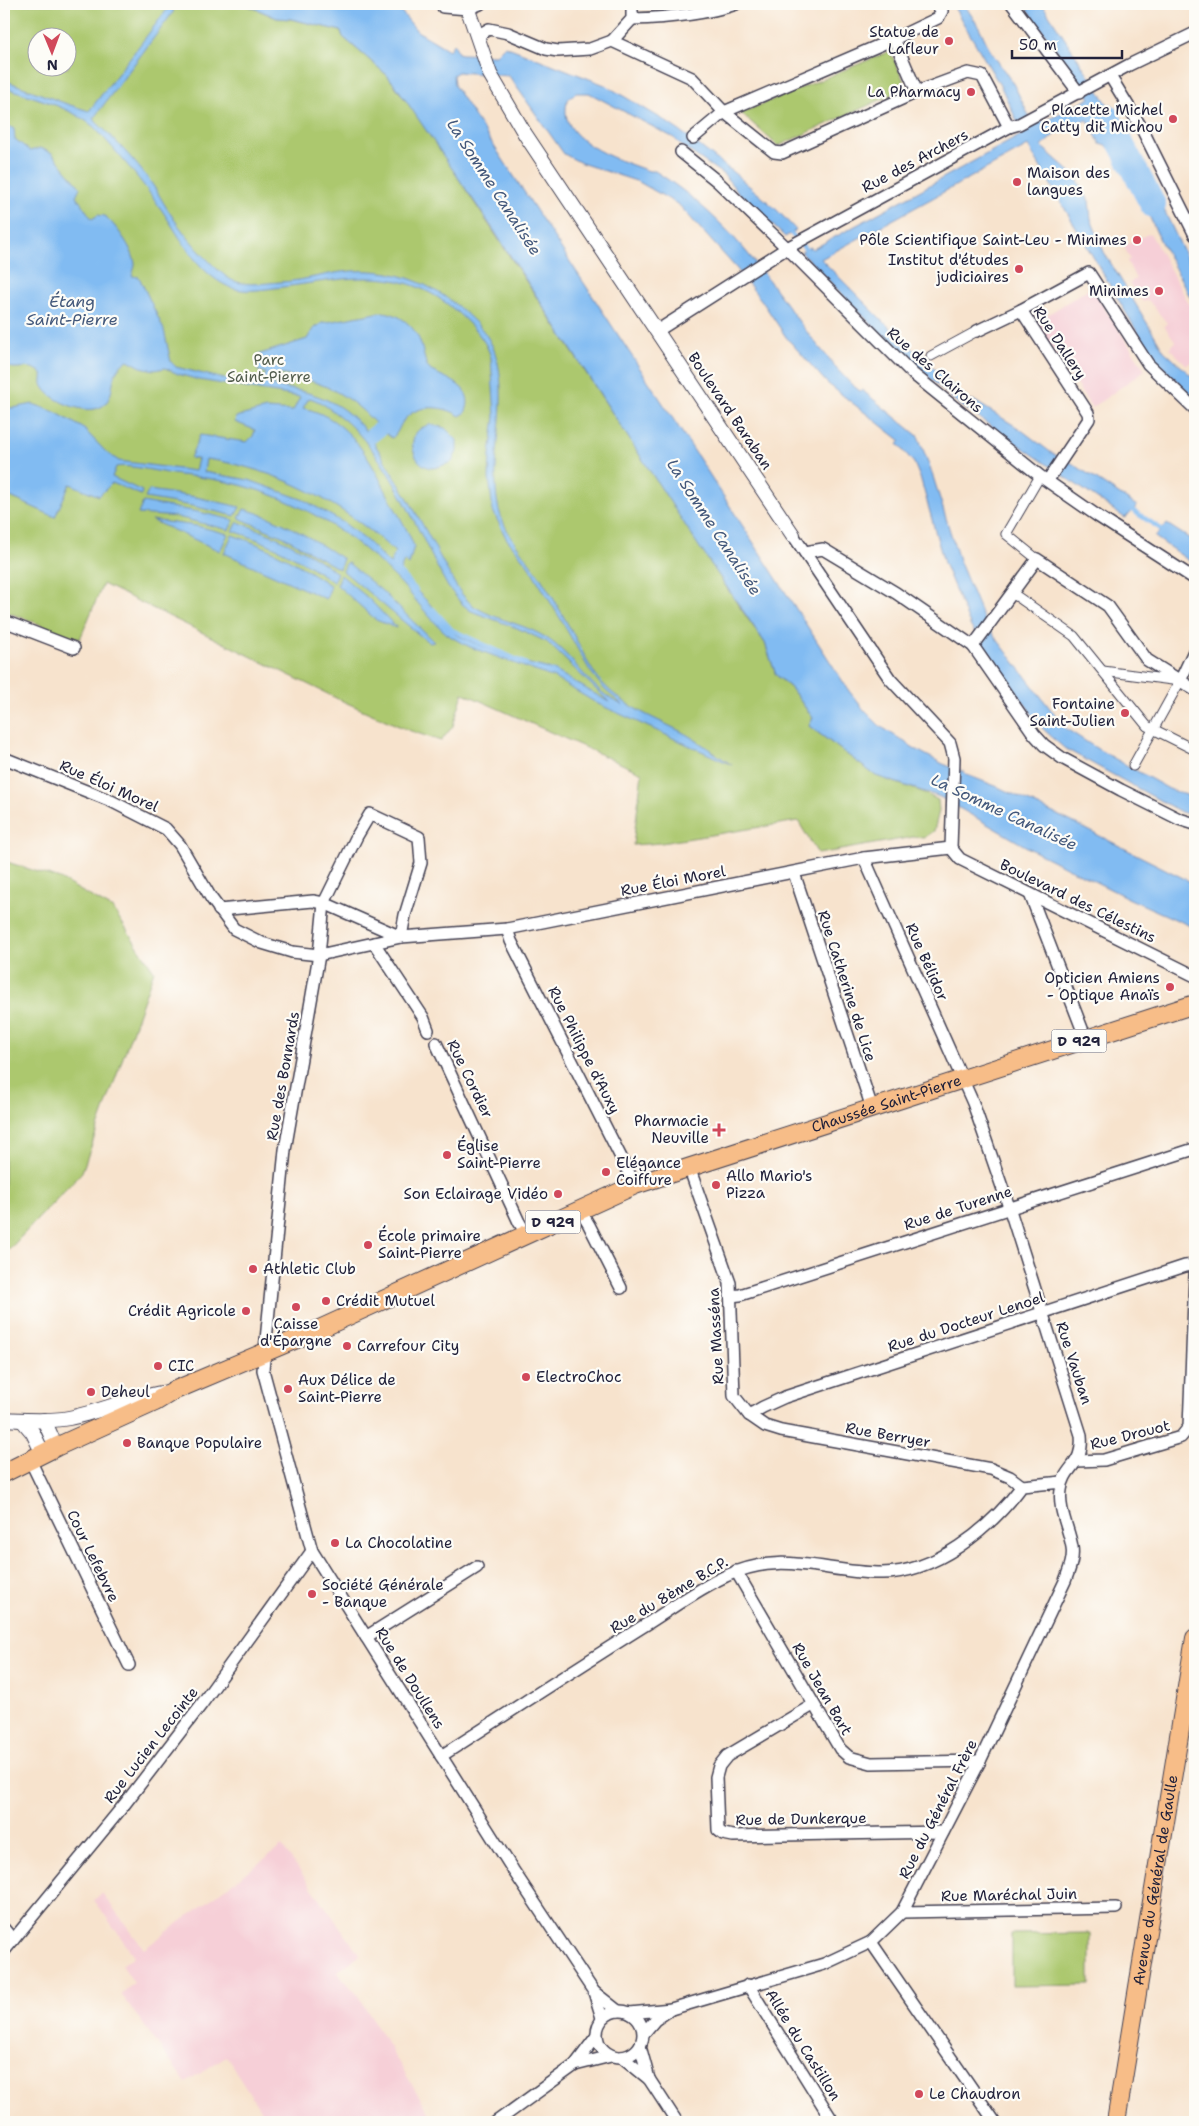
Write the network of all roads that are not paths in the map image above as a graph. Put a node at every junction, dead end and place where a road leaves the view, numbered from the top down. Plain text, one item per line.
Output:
1 (442, 4) edge
2 (632, 4) edge
3 (736, 4) edge
4 (1012, 4) edge
5 (471, 5) edge
6 (939, 8) edge
7 (632, 19) junction
8 (1195, 33) edge
9 (477, 36) junction
10 (894, 39) junction
11 (612, 41) junction
12 (1110, 76) junction
13 (917, 92) junction
14 (1081, 92) junction
15 (724, 112) junction
16 (1014, 126) junction
17 (692, 138) dead end
18 (681, 152) dead end
19 (1195, 235) edge
20 (784, 251) junction
21 (1021, 310) junction
22 (657, 331) junction
23 (977, 331) joint
24 (931, 356) dead end
25 (1195, 409) edge
26 (1047, 476) junction
27 (792, 534) joint
28 (805, 552) junction
29 (1037, 559) junction
30 (1195, 579) edge
31 (1012, 592) junction
32 (4, 621) edge
33 (972, 646) junction
34 (74, 648) dead end
35 (1195, 649) edge
36 (1104, 671) junction
37 (1180, 680) junction
38 (1195, 690) edge
39 (1152, 730) junction
40 (1195, 750) edge
41 (4, 758) edge
42 (1133, 766) dead end
43 (1195, 824) edge
44 (951, 848) junction
45 (864, 858) junction
46 (794, 874) junction
47 (1030, 894) junction
48 (324, 903) junction
49 (219, 910) junction
50 (507, 929) junction
51 (401, 937) junction
52 (374, 943) junction
53 (319, 954) junction
54 (1195, 976) edge
55 (1195, 1004) edge
56 (428, 1030) joint
57 (1086, 1039) junction
58 (436, 1043) joint
59 (964, 1078) junction
60 (872, 1108) junction
61 (1195, 1150) edge
62 (689, 1167) junction
63 (635, 1185) junction
64 (1009, 1207) junction
65 (580, 1210) junction
66 (527, 1235) junction
67 (1195, 1266) edge
68 (1195, 1276) edge
69 (621, 1288) dead end
70 (730, 1296) junction
71 (1042, 1313) junction
72 (264, 1353) junction
73 (173, 1391) junction
74 (749, 1416) junction
75 (4, 1420) edge
76 (44, 1420) junction
77 (22, 1421) junction
78 (43, 1454) junction
79 (1077, 1461) junction
80 (4, 1473) edge
81 (1062, 1482) junction
82 (1022, 1486) junction
83 (312, 1551) junction
84 (477, 1567) dead end
85 (736, 1571) junction
86 (366, 1637) junction
87 (1195, 1638) edge
88 (129, 1665) dead end
89 (813, 1705) junction
90 (441, 1756) junction
91 (980, 1761) junction
92 (943, 1832) junction
93 (1116, 1908) dead end
94 (902, 1912) junction
95 (4, 1929) edge
96 (13, 1940) junction
97 (871, 1942) junction
98 (4, 1951) edge
99 (748, 1985) junction
100 (594, 1992) junction
101 (671, 2009) junction
102 (618, 2010) junction
103 (630, 2013) junction
104 (602, 2018) junction
105 (644, 2033) junction
106 (596, 2037) junction
107 (640, 2046) junction
108 (617, 2057) junction
109 (575, 2065) junction
110 (649, 2079) junction
111 (832, 2120) dead end
112 (496, 2122) edge
113 (677, 2122) edge
114 (995, 2122) edge
115 (1116, 2122) edge

1 - 5 street
2 - 7 street
3 - 7 street
4 - 14 street
5 - 9 street, Boulevard Baraban
6 - 10 street
7 - 11 street
8 - 12 street, Rue des Archers
9 - 11 street
9 - 22 street, Boulevard Baraban
10 - 13 street
10 - 15 street
11 - 15 street
12 - 14 street, Rue des Archers
12 - 19 street
13 - 15 street
13 - 16 street
14 - 16 street, Rue des Archers
15 - 17 street
16 - 20 street, Rue des Archers
18 - 20 street, Rue des Clairons
20 - 22 street, Rue des Archers
20 - 26 street, Rue des Clairons
21 - 23 street
21 - 25 street, Rue Dallery
21 - 26 street, Rue Dallery
22 - 27 street, Boulevard Baraban
23 - 24 street
26 - 29 street
26 - 30 street, Rue des Clairons
27 - 28 street, Boulevard Baraban
28 - 33 street
28 - 44 street, Boulevard Baraban
29 - 31 street
29 - 37 street
31 - 33 street
31 - 36 street
32 - 34 street
33 - 43 street
35 - 37 street
36 - 37 street
36 - 39 street
37 - 38 street
37 - 39 street
39 - 40 street
39 - 42 street
41 - 49 street, Rue Éloi Morel
44 - 45 street, Rue Éloi Morel
44 - 47 street, Boulevard des Célestins
45 - 46 street, Rue Éloi Morel
45 - 59 street, Rue Bélidor
46 - 50 street, Rue Éloi Morel
46 - 60 street, Rue Catherine de Lice
47 - 54 street, Boulevard des Célestins
47 - 57 street
48 - 49 street, Rue Éloi Morel
48 - 51 street, Rue Éloi Morel
48 - 51 street, Rue des Bonnards
48 - 53 street, Rue des Bonnards
49 - 53 street, Rue Éloi Morel
50 - 51 street, Rue Éloi Morel
50 - 63 street, Rue Philippe d'Auxy
51 - 52 street, Rue Éloi Morel
52 - 53 street, Rue Éloi Morel
52 - 56 street, Rue Cordier
53 - 72 street, Rue des Bonnards
55 - 57 main road, Chaussée Saint-Pierre / D 929
56 - 58 street, Rue Cordier
57 - 59 main road, Chaussée Saint-Pierre / D 929
58 - 66 street, Rue Cordier
59 - 60 main road, Chaussée Saint-Pierre / D 929
59 - 64 street, Rue Vauban
60 - 62 main road, Chaussée Saint-Pierre / D 929
61 - 64 street, Rue de Turenne
62 - 63 main road, Chaussée Saint-Pierre / D 929
62 - 70 street, Rue Masséna
63 - 65 main road, Chaussée Saint-Pierre / D 929
64 - 70 street, Rue de Turenne
64 - 71 street, Rue Vauban
65 - 66 main road, Chaussée Saint-Pierre / D 929
65 - 69 street
66 - 72 main road, Chaussée Saint-Pierre / D 929
67 - 71 street, Rue du Docteur Lenoel
68 - 79 street, Rue Drouot
70 - 74 street, Rue Masséna
71 - 74 street, Rue du Docteur Lenoel
71 - 79 street, Rue Vauban
72 - 73 main road, Chaussée Saint-Pierre / D 929
72 - 83 street, Rue de Doullens
73 - 76 street, D 929
73 - 78 main road, Chaussée Saint-Pierre / D 929
74 - 82 street, Rue Berryer
75 - 77 street
76 - 77 street, D 929
76 - 78 street
77 - 78 street
78 - 80 main road, D 929
78 - 88 street, Cour Lefebvre
79 - 81 street, Rue Vauban
81 - 82 street
81 - 91 street, Rue du Général Frère
82 - 85 street, Rue du 8ème B.C.P.
83 - 86 street, Rue de Doullens
83 - 96 street, Rue Lucien Lecointe
84 - 86 street
85 - 89 street, Rue Jean Bart
85 - 90 street, Rue du 8ème B.C.P.
86 - 90 street, Rue de Doullens
87 - 115 main road, Avenue du Général de Gaulle
89 - 91 street, Rue Jean Bart
89 - 92 street, Rue de Dunkerque
90 - 100 street, Rue de Doullens
91 - 92 street, Rue du Général Frère
92 - 94 street, Rue du Général Frère
93 - 94 street, Rue Maréchal Juin
94 - 97 street, Rue du Général Frère
95 - 96 street
96 - 98 street, Rue Lucien Lecointe
97 - 99 street, Rue du Général Frère
97 - 114 street
99 - 101 street, Rue du Général Frère
99 - 111 street, Allée du Castillon
100 - 102 street, Rue de Doullens
100 - 104 street, Rue de Doullens
101 - 103 street, Rue du Général Frère
101 - 105 street, Rue du Général Frère
102 - 103 street
102 - 104 street
103 - 105 street
104 - 106 street
105 - 107 street
106 - 108 street
106 - 109 street
107 - 108 street
107 - 110 street
108 - 109 street
108 - 110 street
109 - 112 street
110 - 113 street

